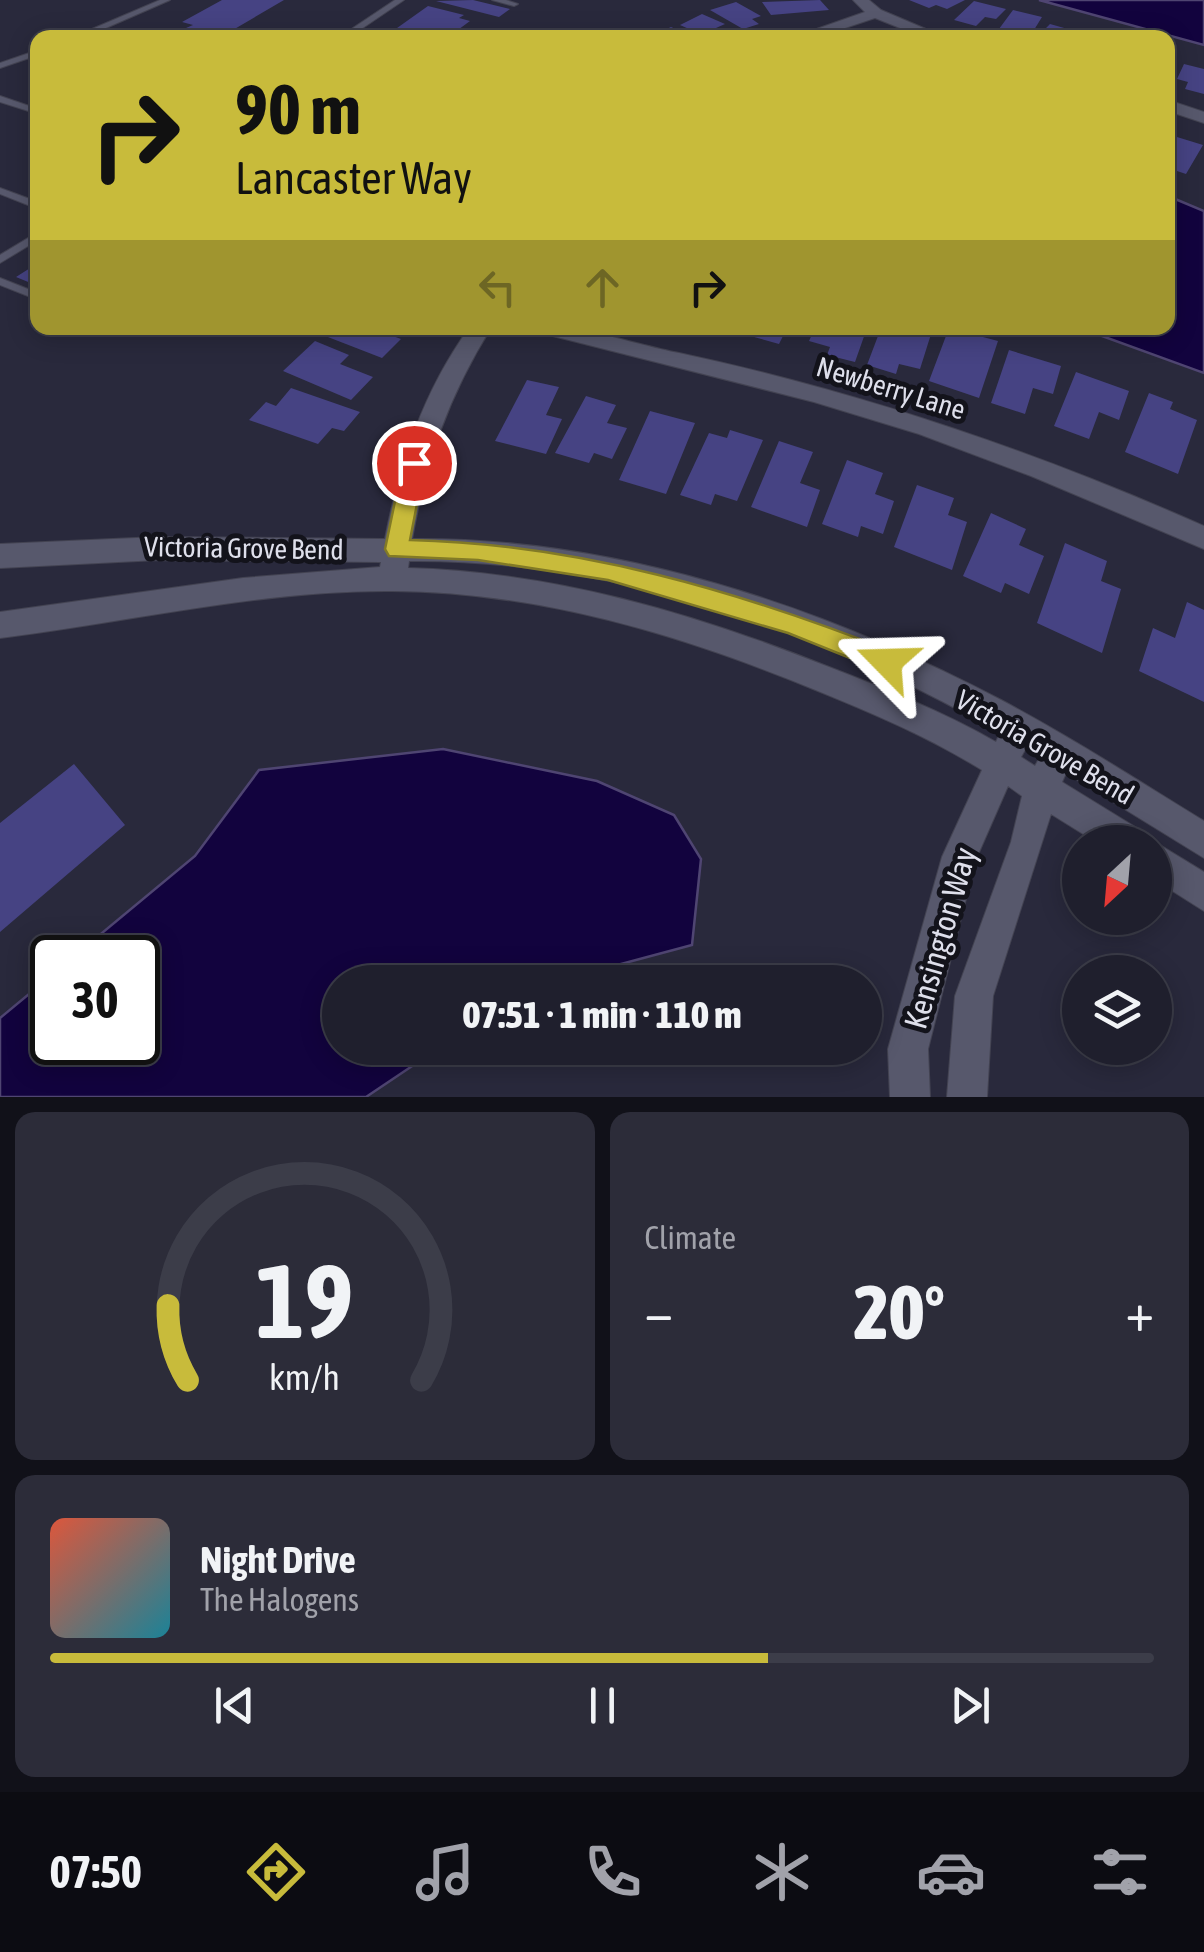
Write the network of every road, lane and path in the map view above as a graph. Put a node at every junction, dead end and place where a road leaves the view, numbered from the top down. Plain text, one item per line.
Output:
1 (166, 0) edge
2 (400, 0) edge
3 (496, 0) edge
4 (860, 0) edge
5 (514, 4) dead end
6 (876, 13) junction
7 (94, 30) edge
8 (354, 30) edge
9 (823, 30) edge
10 (920, 30) edge
11 (30, 55) edge
12 (0, 66) edge
13 (0, 99) edge
14 (1175, 108) edge
15 (30, 109) edge
16 (1204, 118) edge
17 (0, 191) edge
18 (30, 203) edge
19 (30, 240) edge
20 (0, 260) edge
21 (0, 281) edge
22 (30, 294) edge
23 (475, 335) edge
24 (570, 335) edge
25 (1204, 538) edge
26 (0, 556) edge
27 (394, 564) junction
28 (0, 625) edge
29 (1018, 729) junction
30 (1059, 752) junction
31 (1002, 767) junction
32 (1040, 792) junction
33 (1098, 825) edge
34 (1204, 841) edge
35 (1172, 871) edge
36 (1204, 893) edge
37 (910, 1097) edge
38 (967, 1097) edge

1 - 7 lane
2 - 8 lane
3 - 5 lane
4 - 6 street
6 - 9 street
6 - 10 street
11 - 12 lane
13 - 15 lane
14 - 16 street
17 - 18 lane
19 - 20 lane
21 - 22 lane
23 - 27 street
24 - 25 street, Newberry Lane
26 - 27 street, Victoria Grove Bend
27 - 28 street, Victoria Grove Bend
27 - 29 street, Victoria Grove Bend
27 - 31 street, Victoria Grove Bend
29 - 30 street, Victoria Grove Bend
29 - 31 street, Kensington Way
30 - 32 street, Kensington Way
30 - 34 street, Victoria Grove Bend
31 - 32 street, Victoria Grove Bend
31 - 37 street, Kensington Way
32 - 33 street, Victoria Grove Bend
32 - 38 street, Kensington Way
35 - 36 street

